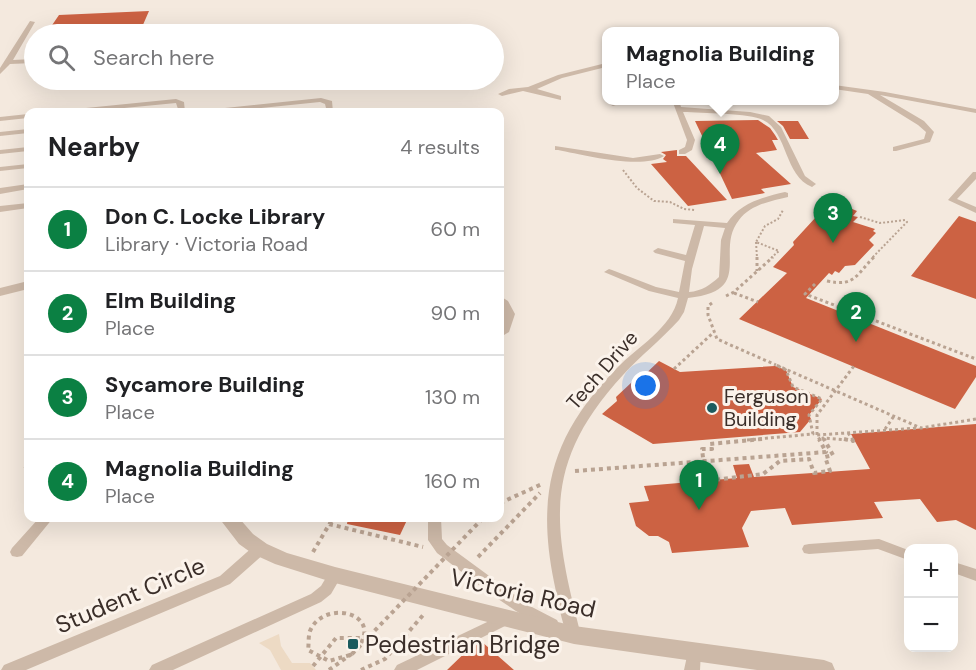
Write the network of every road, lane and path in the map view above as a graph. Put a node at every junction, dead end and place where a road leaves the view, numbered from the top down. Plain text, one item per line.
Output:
1 (24, 36) edge
2 (24, 61) edge
3 (9, 62) junction
4 (602, 66) edge
5 (0, 72) edge
6 (530, 88) junction
7 (839, 88) edge
8 (866, 91) junction
9 (502, 94) dead end
10 (558, 98) dead end
11 (676, 105) edge
12 (106, 108) edge
13 (181, 108) edge
14 (244, 108) edge
15 (330, 108) edge
16 (678, 110) junction
17 (976, 111) edge
18 (24, 116) edge
19 (0, 119) edge
20 (24, 131) edge
21 (0, 134) edge
22 (558, 148) dead end
23 (24, 149) edge
24 (896, 149) dead end
25 (0, 152) edge
26 (682, 152) dead end
27 (603, 155) junction
28 (660, 156) dead end
29 (602, 165) dead end
30 (629, 165) dead end
31 (24, 166) edge
32 (0, 169) edge
33 (976, 174) edge
34 (812, 184) dead end
35 (24, 188) edge
36 (0, 191) edge
37 (785, 195) dead end
38 (24, 206) edge
39 (0, 209) edge
40 (783, 210) dead end
41 (976, 210) edge
42 (705, 211) dead end
43 (860, 217) dead end
44 (676, 221) dead end
45 (700, 223) junction
46 (729, 226) junction
47 (756, 242) junction
48 (658, 251) dead end
49 (690, 259) junction
50 (757, 271) junction
51 (609, 272) dead end
52 (828, 281) dead end
53 (815, 284) dead end
54 (24, 286) edge
55 (0, 292) edge
56 (682, 296) junction
57 (725, 297) dead end
58 (716, 301) dead end
59 (504, 303) edge
60 (504, 332) dead end
61 (714, 332) junction
62 (976, 358) edge
63 (776, 365) junction
64 (854, 366) dead end
65 (674, 369) dead end
66 (835, 390) junction
67 (894, 416) junction
68 (976, 419) edge
69 (921, 428) junction
70 (884, 430) junction
71 (848, 433) junction
72 (817, 435) junction
73 (702, 461) junction
74 (556, 474) junction
75 (542, 484) dead end
76 (504, 500) edge
77 (43, 522) edge
78 (231, 522) edge
79 (435, 522) edge
80 (479, 522) edge
81 (329, 524) joint
82 (428, 548) dead end
83 (260, 549) junction
84 (809, 549) dead end
85 (17, 552) dead end
86 (904, 553) edge
87 (304, 567) junction
88 (958, 569) edge
89 (335, 575) junction
90 (976, 575) edge
91 (506, 619) junction
92 (574, 635) junction
93 (369, 638) junction
94 (385, 659) dead end
95 (693, 661) edge
96 (313, 666) dead end
97 (9, 670) edge
98 (156, 670) edge
99 (329, 670) edge
100 (361, 670) edge
101 (402, 670) edge
102 (824, 670) edge

1 - 3 lane
2 - 3 lane
3 - 5 lane
4 - 6 lane
6 - 9 lane
6 - 10 lane
7 - 8 lane
8 - 17 lane
8 - 24 lane
11 - 16 lane
12 - 13 lane
14 - 15 lane
16 - 26 lane
16 - 34 lane
18 - 19 lane
20 - 21 lane
22 - 27 lane
23 - 25 lane
27 - 28 lane
27 - 29 lane
30 - 42 path
31 - 32 lane
33 - 41 lane
35 - 36 lane
37 - 46 lane
38 - 39 lane
40 - 47 path
43 - 52 path
44 - 45 lane
45 - 46 lane
45 - 49 lane, Tech Drive
46 - 56 lane
47 - 50 path
47 - 50 path
48 - 49 lane
49 - 56 lane, Tech Drive
50 - 57 path
51 - 56 lane
53 - 62 path
54 - 55 street
56 - 74 lane, Tech Drive
58 - 61 path
59 - 60 lane
61 - 63 path
61 - 65 path
63 - 66 path
63 - 73 path
64 - 66 path
66 - 67 path
66 - 72 path
67 - 69 path
67 - 70 path
68 - 69 path
69 - 70 path
70 - 71 path
71 - 72 path
71 - 73 path
72 - 73 path
73 - 74 path
74 - 92 lane, Tech Drive
75 - 76 path
77 - 85 lane
78 - 83 street, Victoria Road
79 - 92 lane
80 - 93 path, bridge
81 - 82 path
81 - 87 path
83 - 87 street, Victoria Road
83 - 97 lane, Student Circle
84 - 86 lane
87 - 89 street, Victoria Road
88 - 90 lane
89 - 91 street, Victoria Road
89 - 98 lane
91 - 92 street, Victoria Road
91 - 101 lane
92 - 95 street, Victoria Road
93 - 96 path
93 - 99 path, bridge
94 - 100 path
95 - 102 street, Victoria Road

